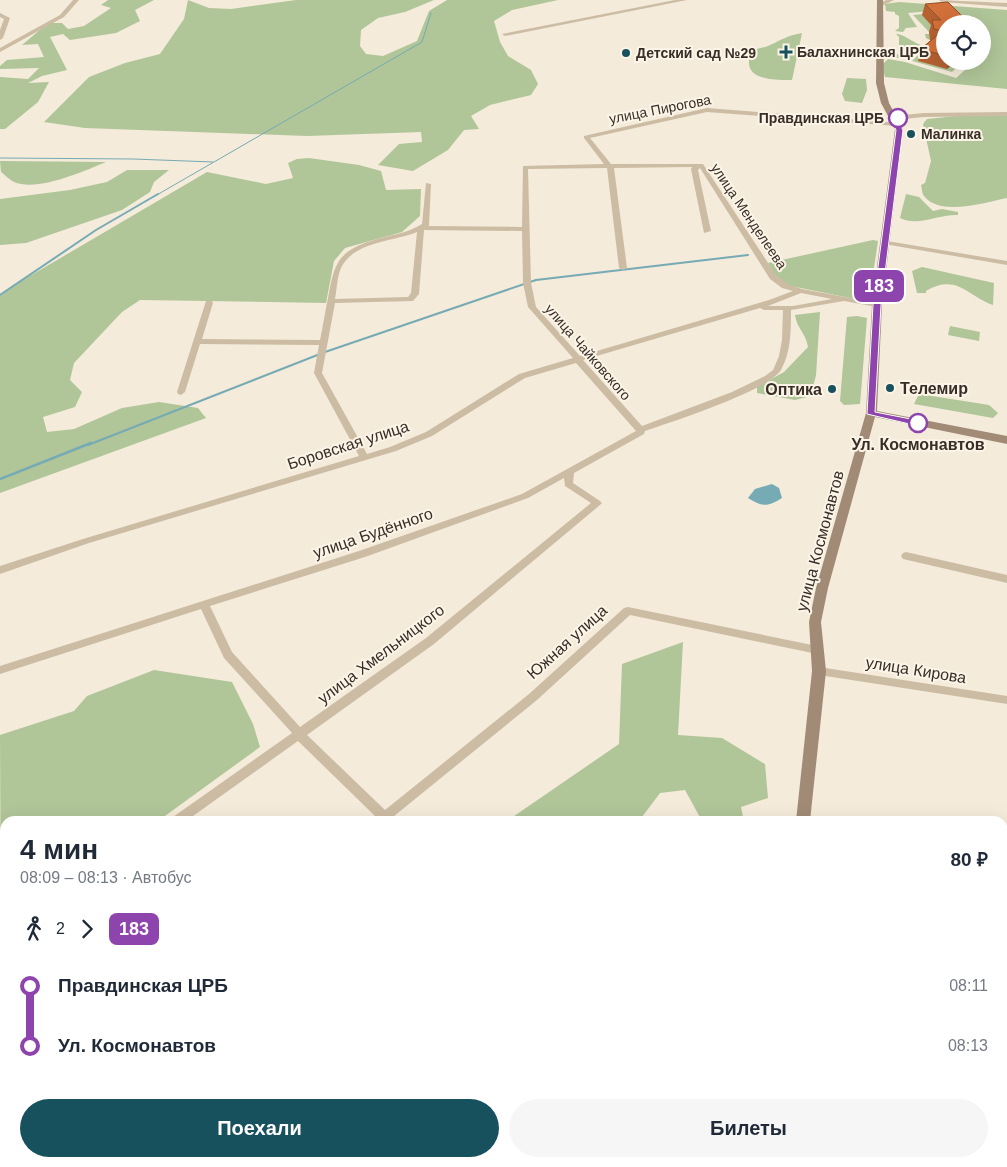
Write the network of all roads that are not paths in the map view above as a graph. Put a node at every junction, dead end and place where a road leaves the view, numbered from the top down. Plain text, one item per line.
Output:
1 (76, 0) edge
2 (657, 0) edge
3 (684, 0) edge
4 (891, 0) edge
5 (942, 0) edge
6 (880, 3) edge
7 (662, 4) junction
8 (1007, 5) edge
9 (0, 15) edge
10 (505, 34) dead end
11 (0, 38) edge
12 (0, 50) edge
13 (1007, 114) edge
14 (895, 121) junction
15 (701, 166) junction
16 (610, 167) junction
17 (428, 184) dead end
18 (421, 228) junction
19 (525, 229) junction
20 (707, 231) dead end
21 (884, 242) junction
22 (1007, 263) edge
23 (623, 268) dead end
24 (785, 286) junction
25 (800, 291) junction
26 (784, 296) junction
27 (846, 299) junction
28 (332, 301) junction
29 (208, 303) dead end
30 (877, 305) junction
31 (753, 308) junction
32 (787, 308) junction
33 (197, 341) junction
34 (324, 343) junction
35 (577, 359) junction
36 (181, 392) dead end
37 (871, 414) junction
38 (640, 430) junction
39 (1007, 440) edge
40 (365, 458) junction
41 (570, 472) junction
42 (906, 556) dead end
43 (0, 570) edge
44 (1007, 579) edge
45 (204, 604) junction
46 (818, 650) junction
47 (0, 670) edge
48 (819, 671) junction
49 (1007, 700) edge
50 (300, 735) junction
51 (183, 816) edge
52 (379, 816) edge
53 (386, 816) edge
54 (804, 816) edge

1 - 12 street
2 - 7 street
3 - 7 street
4 - 6 street
5 - 8 street
6 - 14 street
7 - 10 street
9 - 11 street
13 - 14 street, улица Пирогова
14 - 16 street, улица Пирогова
14 - 21 street, улица Космонавтов
15 - 16 street
15 - 20 street, улица Менделеева
15 - 24 street, улица Менделеева
16 - 19 street, улица Чайковского
16 - 23 street
17 - 18 street
18 - 19 street
18 - 28 street
18 - 28 street
19 - 35 street, улица Чайковского
21 - 22 street
21 - 30 street, улица Космонавтов
24 - 25 street, улица Менделеева
24 - 26 street, улица Менделеева
25 - 26 street, Боровская улица
25 - 27 street, Боровская улица
26 - 31 street, Боровская улица
27 - 30 street, Боровская улица
27 - 32 street, Боровская улица
28 - 34 street
29 - 33 street
30 - 37 street, улица Космонавтов
31 - 32 street, Боровская улица
31 - 35 street, Боровская улица
32 - 38 street, улица Будённого
33 - 34 street
33 - 36 street
34 - 40 street
35 - 38 street, улица Чайковского
35 - 40 street, Боровская улица
37 - 39 street
37 - 46 street, улица Космонавтов
38 - 41 street, улица Будённого
40 - 43 street, Боровская улица
41 - 45 street, улица Будённого
41 - 50 street, улица Хмельницкого
42 - 44 street
45 - 47 street, улица Будённого
45 - 50 street
46 - 48 street, улица Космонавтов
46 - 53 street, Южная улица
48 - 49 street, улица Кирова
48 - 54 street, улица Космонавтов
50 - 51 street, улица Хмельницкого
50 - 52 street

